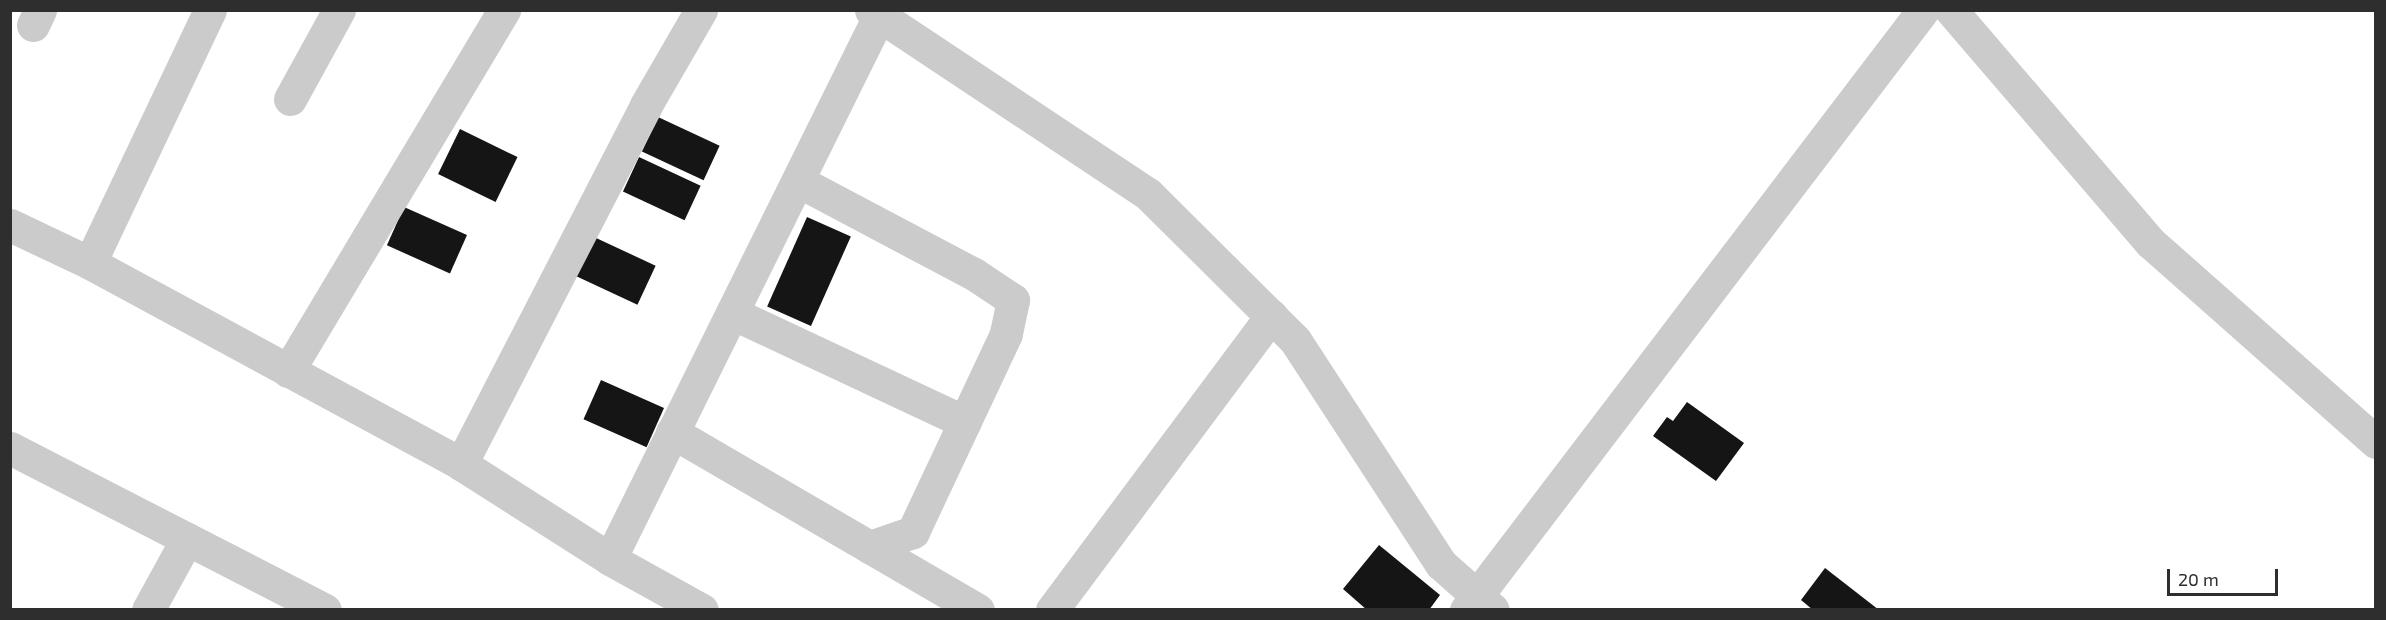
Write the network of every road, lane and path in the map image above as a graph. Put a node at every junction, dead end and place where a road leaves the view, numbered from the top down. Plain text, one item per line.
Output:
1 (210, 10) edge
2 (339, 10) edge
3 (504, 10) edge
4 (701, 10) edge
5 (1923, 10) edge
6 (1951, 10) edge
7 (875, 13) edge
8 (291, 99) dead end
9 (800, 182) junction
10 (10, 225) edge
11 (90, 263) junction
12 (732, 313) junction
13 (1271, 316) junction
14 (288, 371) junction
15 (964, 422) junction
16 (672, 432) junction
17 (2376, 442) edge
18 (10, 448) edge
19 (461, 464) junction
20 (187, 539) junction
21 (870, 548) junction
22 (609, 559) junction
23 (1479, 605) edge
24 (148, 609) edge
25 (325, 609) edge
26 (702, 609) edge
27 (978, 609) edge
28 (1052, 609) edge

1 - 11 street
2 - 8 street
3 - 14 street
4 - 19 street
5 - 23 street
6 - 17 street
7 - 9 street
7 - 13 street
9 - 12 street
9 - 15 street
10 - 11 street
11 - 14 street
12 - 15 street
12 - 16 street
13 - 23 street
13 - 28 street
14 - 19 street
15 - 21 street
16 - 21 street
16 - 22 street
18 - 20 street
19 - 22 street
20 - 24 street
20 - 25 street
21 - 27 street
22 - 26 street

